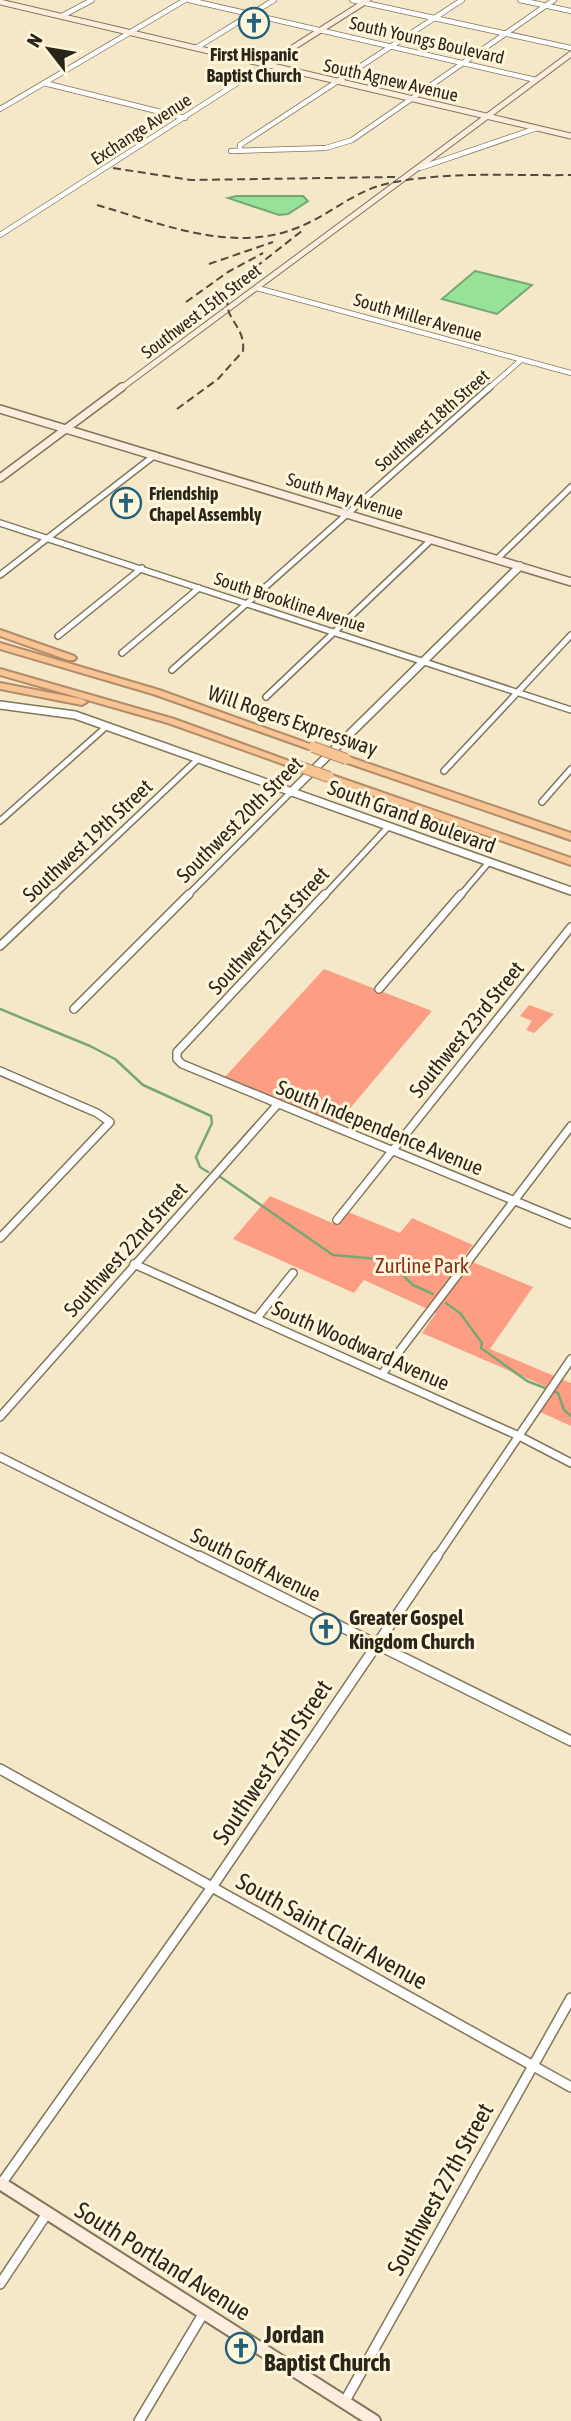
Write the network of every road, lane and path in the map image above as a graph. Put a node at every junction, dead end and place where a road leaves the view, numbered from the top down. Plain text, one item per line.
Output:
1 (92, 0) edge
2 (187, 0) edge
3 (274, 0) edge
4 (352, 0) edge
5 (462, 0) edge
6 (520, 0) edge
7 (554, 0) edge
8 (366, 1) edge
9 (0, 2) edge
10 (546, 6) junction
11 (571, 11) edge
12 (250, 14) junction
13 (62, 16) junction
14 (435, 18) junction
15 (321, 30) junction
16 (130, 32) junction
17 (506, 34) junction
18 (392, 47) junction
19 (196, 48) junction
20 (571, 48) edge
21 (571, 54) edge
22 (465, 63) junction
23 (267, 65) junction
24 (536, 80) junction
25 (340, 82) junction
26 (44, 83) junction
27 (413, 99) junction
28 (0, 109) edge
29 (487, 117) junction
30 (185, 118) junction
31 (537, 128) junction
32 (571, 136) edge
33 (231, 151) dead end
34 (240, 151) junction
35 (420, 167) junction
36 (0, 235) edge
37 (257, 288) junction
38 (522, 360) junction
39 (571, 373) edge
40 (0, 407) edge
41 (68, 428) junction
42 (155, 455) junction
43 (0, 478) edge
44 (571, 487) edge
45 (347, 513) junction
46 (0, 523) edge
47 (48, 539) junction
48 (432, 539) junction
49 (497, 559) junction
50 (520, 566) junction
51 (142, 568) junction
52 (0, 575) edge
53 (571, 582) edge
54 (199, 588) junction
55 (246, 603) junction
56 (335, 631) junction
57 (0, 633) edge
58 (571, 635) edge
59 (58, 636) dead end
60 (0, 646) edge
61 (122, 653) dead end
62 (426, 660) junction
63 (172, 670) dead end
64 (0, 672) edge
65 (0, 686) edge
66 (156, 692) junction
67 (517, 692) junction
68 (265, 698) dead end
69 (0, 705) edge
70 (571, 710) edge
71 (171, 721) junction
72 (107, 726) junction
73 (198, 758) junction
74 (298, 766) joint
75 (571, 769) edge
76 (444, 771) dead end
77 (329, 777) joint
78 (291, 792) junction
79 (542, 802) dead end
80 (0, 821) edge
81 (389, 827) junction
82 (571, 837) edge
83 (489, 862) junction
84 (571, 862) edge
85 (571, 891) edge
86 (571, 927) edge
87 (0, 946) edge
88 (379, 989) dead end
89 (74, 1009) dead end
90 (177, 1059) joint
91 (4, 1073) edge
92 (0, 1082) edge
93 (277, 1105) junction
94 (571, 1126) edge
95 (391, 1152) junction
96 (515, 1201) junction
97 (337, 1220) dead end
98 (571, 1224) edge
99 (0, 1238) edge
100 (134, 1264) junction
101 (293, 1273) dead end
102 (257, 1318) junction
103 (571, 1359) edge
104 (382, 1374) junction
105 (0, 1417) edge
106 (519, 1436) junction
107 (0, 1457) edge
108 (571, 1463) edge
109 (379, 1644) junction
110 (571, 1741) edge
111 (0, 1769) edge
112 (212, 1886) junction
113 (571, 1997) edge
114 (533, 2065) junction
115 (571, 2087) edge
116 (1, 2184) edge
117 (46, 2215) junction
118 (0, 2284) edge
119 (203, 2314) junction
120 (345, 2401) junction
121 (372, 2420) edge
122 (139, 2421) edge

1 - 13 street
2 - 12 street, South Youngs Boulevard
2 - 16 street
3 - 12 street
4 - 8 street
5 - 14 street
6 - 10 street
7 - 10 street
8 - 14 street
8 - 15 main road, Exchange Avenue
9 - 13 main road, South Agnew Avenue
10 - 11 street
10 - 17 street
12 - 15 street, South Youngs Boulevard
12 - 19 street
13 - 16 main road, South Agnew Avenue
14 - 17 street
14 - 18 street
15 - 18 street, South Youngs Boulevard
15 - 23 main road, Exchange Avenue
16 - 19 main road, South Agnew Avenue
16 - 26 street
17 - 20 street
17 - 22 street
18 - 22 street, South Youngs Boulevard
18 - 25 street
19 - 23 main road, South Agnew Avenue
21 - 24 main road, Southwest 15th Street
22 - 24 street, South Youngs Boulevard
22 - 27 street
23 - 25 main road, South Agnew Avenue
23 - 30 street, Exchange Avenue
24 - 29 main road, Southwest 15th Street
25 - 27 main road, South Agnew Avenue
25 - 34 street
26 - 28 street
26 - 30 street
27 - 29 main road, South Agnew Avenue
27 - 34 street
29 - 31 main road, South Agnew Avenue
29 - 35 main road, Southwest 15th Street
30 - 36 street, Exchange Avenue
31 - 32 main road, South Agnew Avenue
31 - 35 street, Southwest 15th Street
33 - 34 street
35 - 37 main road, Southwest 15th Street
37 - 38 street, South Miller Avenue
37 - 41 main road, Southwest 15th Street
38 - 39 street, South Miller Avenue
38 - 45 street, Southwest 18th Street
40 - 41 main road, South May Avenue
41 - 42 main road, South May Avenue
41 - 43 main road, Southwest 15th Street
42 - 45 main road, South May Avenue
42 - 47 street
44 - 49 street
45 - 48 main road, South May Avenue
45 - 55 street, Southwest 18th Street
46 - 47 street, South Brookline Avenue
47 - 51 street, South Brookline Avenue
47 - 52 street
48 - 49 main road, South May Avenue
48 - 56 street
49 - 50 main road, South May Avenue
50 - 53 main road, South May Avenue
50 - 62 street, Southwest 20th Street
51 - 54 street, South Brookline Avenue
51 - 59 street
54 - 55 street, South Brookline Avenue
54 - 61 street
55 - 56 street, South Brookline Avenue
55 - 63 street, Southwest 18th Street
56 - 62 street, South Brookline Avenue
56 - 68 street
57 - 66 highway
58 - 67 street
60 - 66 highway, Will Rogers Expressway
62 - 67 street, South Brookline Avenue
62 - 78 street, Southwest 20th Street
64 - 71 highway, Will Rogers Expressway
65 - 71 highway
66 - 82 highway, Will Rogers Expressway, bridge
67 - 70 street, South Brookline Avenue
67 - 76 street
69 - 72 street, South Grand Boulevard
71 - 74 highway, Will Rogers Expressway
72 - 73 street, South Grand Boulevard
72 - 80 street
73 - 78 street, South Grand Boulevard
73 - 87 street, Southwest 19th Street
74 - 77 highway, Will Rogers Expressway, bridge
75 - 79 street
77 - 84 highway, Will Rogers Expressway
78 - 81 street, South Grand Boulevard
78 - 89 street, Southwest 20th Street
81 - 83 street, South Grand Boulevard
81 - 90 street, Southwest 21st Street
83 - 85 street, South Grand Boulevard
83 - 88 street
86 - 95 street, Southwest 23rd Street
90 - 93 street, South Independence Avenue
91 - 92 street
91 - 99 street
93 - 95 street, South Independence Avenue
93 - 100 street, Southwest 22nd Street
94 - 96 street
95 - 96 street, South Independence Avenue
95 - 97 street, Southwest 23rd Street
96 - 98 street, South Independence Avenue
96 - 104 street
100 - 102 street, South Woodward Avenue
100 - 105 street, Southwest 22nd Street
101 - 102 street
102 - 104 street, South Woodward Avenue
103 - 106 street, Southwest 25th Street
104 - 106 street, South Woodward Avenue
106 - 108 street, South Woodward Avenue
106 - 109 street, Southwest 25th Street
107 - 109 street, South Goff Avenue
109 - 110 street, South Goff Avenue
109 - 112 street, Southwest 25th Street
111 - 112 street, South Saint Clair Avenue
112 - 114 street, South Saint Clair Avenue
112 - 116 street, Southwest 25th Street
113 - 114 street, Southwest 27th Street
114 - 115 street, South Saint Clair Avenue
114 - 120 street, Southwest 27th Street
116 - 117 main road, South Portland Avenue
117 - 118 street
117 - 119 main road, South Portland Avenue
119 - 120 main road, South Portland Avenue
119 - 122 street
120 - 121 main road, South Portland Avenue

